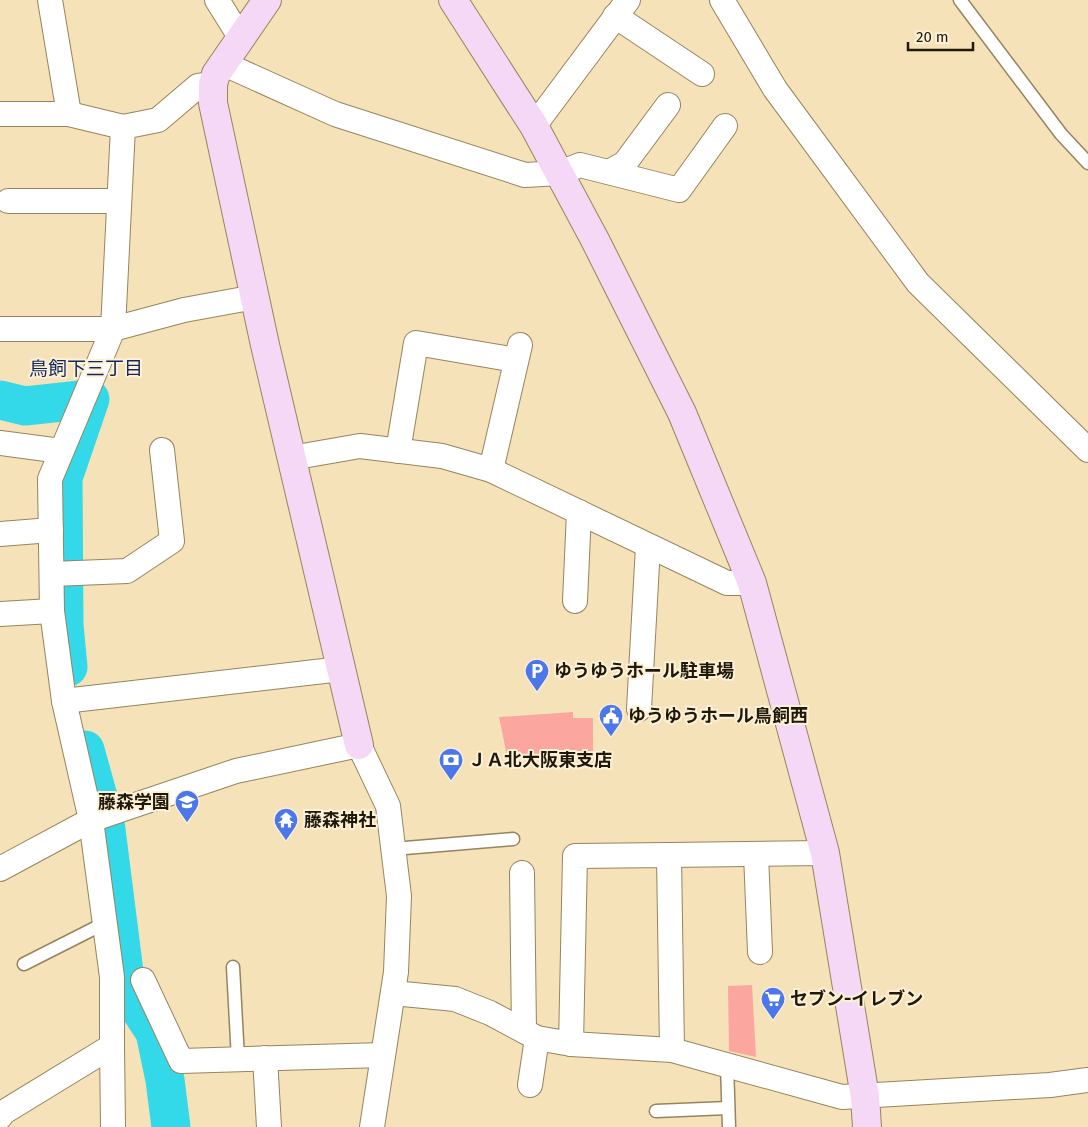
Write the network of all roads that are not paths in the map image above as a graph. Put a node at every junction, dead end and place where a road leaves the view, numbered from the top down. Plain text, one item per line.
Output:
1 (50, 0) edge
2 (217, 0) edge
3 (267, 0) edge
4 (453, 0) edge
5 (722, 0) edge
6 (960, 0) edge
7 (622, 8) edge
8 (240, 38) junction
9 (218, 73) junction
10 (702, 74) dead end
11 (668, 105) dead end
12 (0, 114) edge
13 (68, 114) junction
14 (534, 126) junction
15 (725, 126) dead end
16 (123, 127) junction
17 (1088, 163) edge
18 (609, 172) junction
19 (560, 173) junction
20 (8, 201) dead end
21 (119, 201) junction
22 (255, 297) junction
23 (0, 329) edge
24 (113, 329) junction
25 (0, 443) edge
26 (162, 450) dead end
27 (1088, 450) edge
28 (61, 451) junction
29 (398, 451) junction
30 (291, 458) junction
31 (491, 470) junction
32 (579, 512) junction
33 (51, 530) junction
34 (0, 534) edge
35 (648, 546) junction
36 (62, 574) junction
37 (752, 583) junction
38 (575, 601) dead end
39 (52, 611) junction
40 (0, 614) edge
41 (341, 669) junction
42 (70, 700) junction
43 (639, 709) dead end
44 (359, 745) junction
45 (100, 817) junction
46 (513, 839) dead end
47 (393, 849) junction
48 (826, 853) junction
49 (756, 854) junction
50 (669, 856) junction
51 (0, 868) edge
52 (522, 873) dead end
53 (104, 923) junction
54 (760, 952) dead end
55 (24, 964) dead end
56 (233, 968) dead end
57 (143, 980) dead end
58 (392, 993) junction
59 (530, 1035) junction
60 (571, 1044) junction
61 (112, 1046) junction
62 (672, 1050) junction
63 (383, 1055) junction
64 (265, 1058) junction
65 (238, 1059) junction
66 (726, 1064) junction
67 (1088, 1080) edge
68 (530, 1085) dead end
69 (865, 1098) junction
70 (728, 1108) junction
71 (656, 1111) dead end
72 (0, 1117) edge
73 (113, 1127) edge
74 (269, 1127) edge
75 (372, 1127) edge
76 (729, 1127) edge
77 (866, 1127) edge

1 - 13 street
2 - 8 street
3 - 8 street
4 - 14 street
5 - 27 street
6 - 17 lane
7 - 10 street
7 - 14 street
8 - 9 street
9 - 16 street
9 - 19 street
9 - 22 street
11 - 18 street
12 - 13 street
13 - 16 street
14 - 19 street
15 - 18 street
16 - 21 street
18 - 19 street
19 - 37 street
20 - 21 street
21 - 24 street
22 - 24 street
22 - 30 street
23 - 24 street
24 - 28 street
25 - 28 street
26 - 36 street
28 - 33 street
29 - 30 street
29 - 31 street
29 - 31 street
30 - 41 street
31 - 32 street
32 - 35 street
32 - 38 street
33 - 34 street
33 - 36 street
35 - 37 street
35 - 43 street
36 - 39 street
37 - 48 street
39 - 40 street
39 - 42 street
41 - 42 street
41 - 44 street
42 - 45 street
44 - 45 street
44 - 47 street
45 - 51 street
45 - 53 street
46 - 47 lane
47 - 58 street
48 - 49 street
48 - 69 street
49 - 50 street
49 - 54 street
50 - 60 street
50 - 62 street
52 - 59 street
53 - 55 lane
53 - 61 street
56 - 65 lane
57 - 65 street
58 - 59 street
58 - 63 street
59 - 60 street
59 - 68 street
60 - 62 street
61 - 72 street
61 - 73 street
62 - 66 street
63 - 64 street
63 - 75 street
64 - 65 street
64 - 74 street
66 - 69 street
66 - 70 lane
67 - 69 street
69 - 77 street
70 - 71 lane
70 - 76 lane

